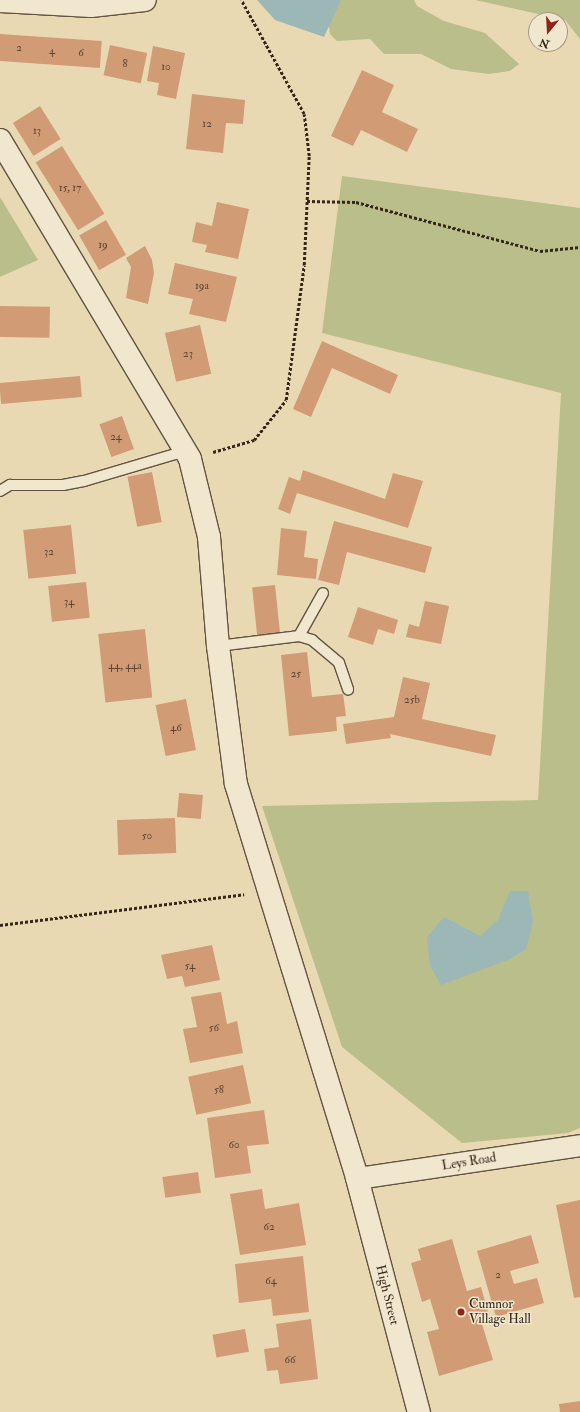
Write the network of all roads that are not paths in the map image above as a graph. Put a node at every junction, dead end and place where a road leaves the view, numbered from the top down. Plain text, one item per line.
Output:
1 (145, 0) edge
2 (0, 1) edge
3 (0, 140) edge
4 (187, 455) junction
5 (0, 490) edge
6 (323, 593) dead end
7 (299, 636) junction
8 (218, 646) junction
9 (348, 689) dead end
10 (580, 1145) edge
11 (357, 1178) junction
12 (419, 1412) edge

1 - 2 main road
3 - 4 main road, High Street
4 - 5 lane
4 - 8 main road, High Street
6 - 7 lane
7 - 8 lane
7 - 9 lane
8 - 11 main road, High Street
10 - 11 street, Leys Road
11 - 12 main road, High Street

